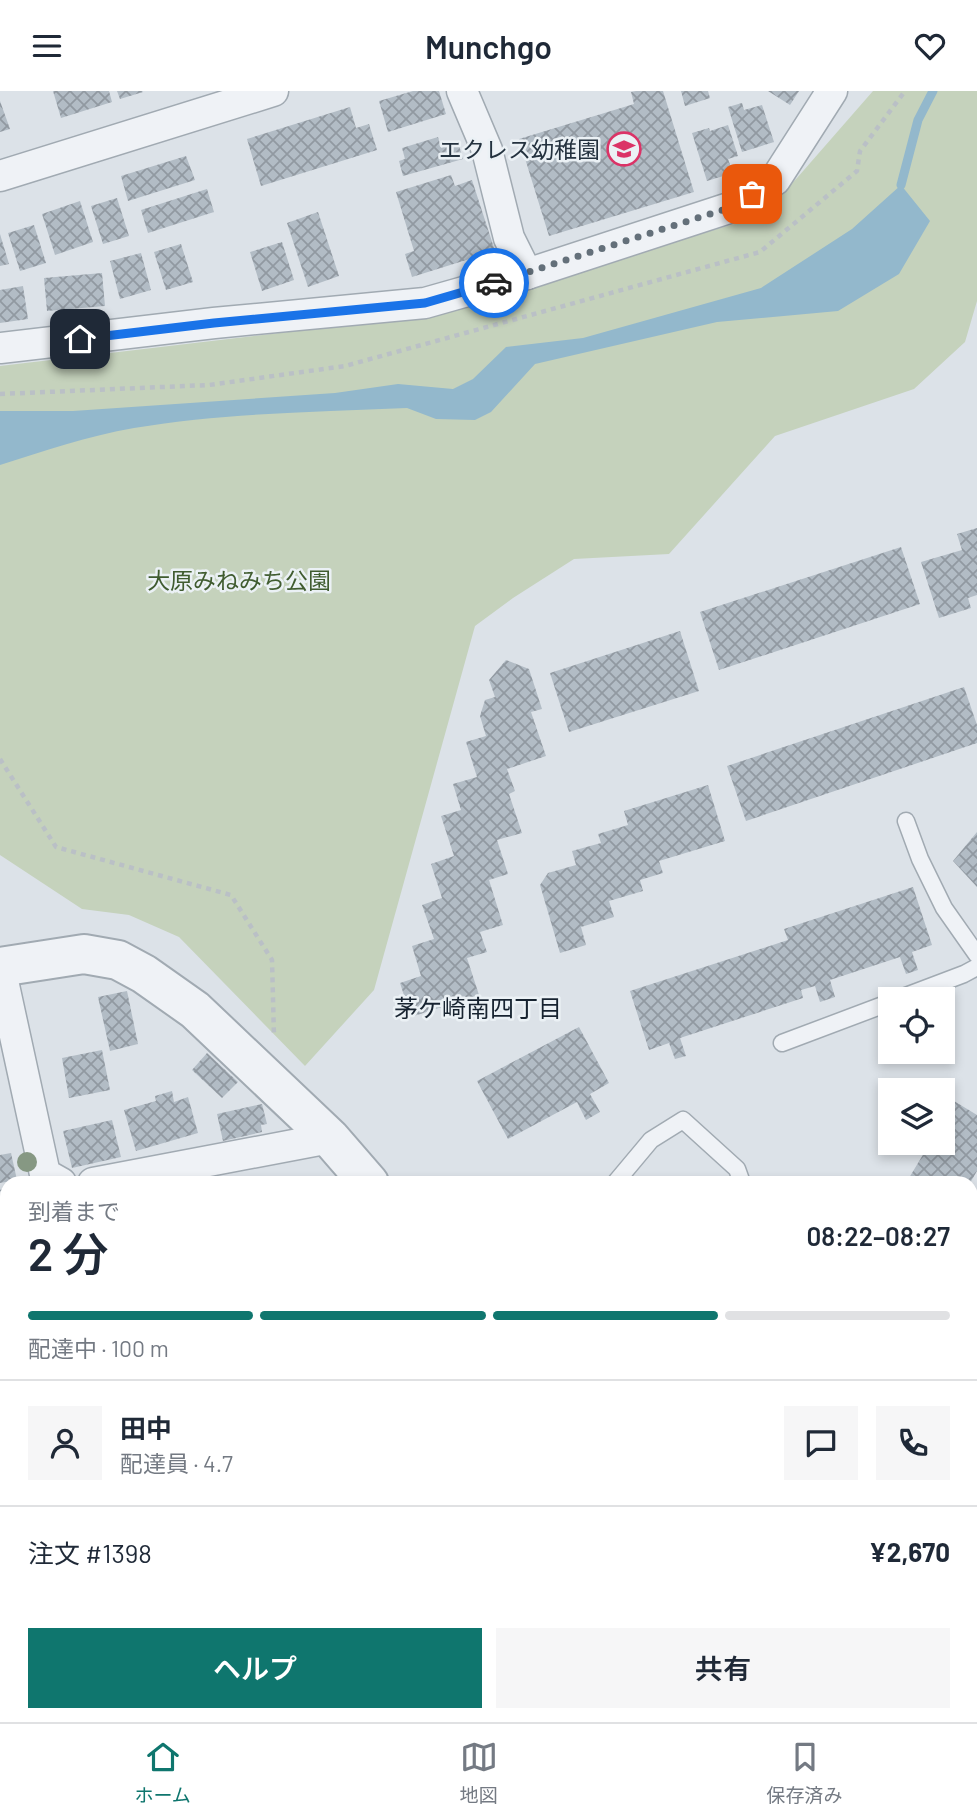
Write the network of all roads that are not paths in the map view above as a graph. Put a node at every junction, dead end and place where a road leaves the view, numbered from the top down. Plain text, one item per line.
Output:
1 (273, 91) edge
2 (462, 91) edge
3 (832, 91) edge
4 (0, 176) edge
5 (527, 274) junction
6 (0, 348) edge
7 (906, 821) dead end
8 (977, 954) edge
9 (0, 967) edge
10 (977, 967) edge
11 (930, 987) edge
12 (878, 1007) edge
13 (782, 1043) dead end
14 (330, 1138) junction
15 (49, 1176) edge
16 (130, 1176) edge
17 (363, 1176) edge
18 (621, 1176) edge
19 (740, 1176) edge

1 - 4 street
2 - 5 street
3 - 5 street
5 - 6 street
7 - 8 lane
9 - 14 street
9 - 15 street
10 - 11 lane
12 - 13 lane
14 - 16 street
14 - 17 street
18 - 19 lane

